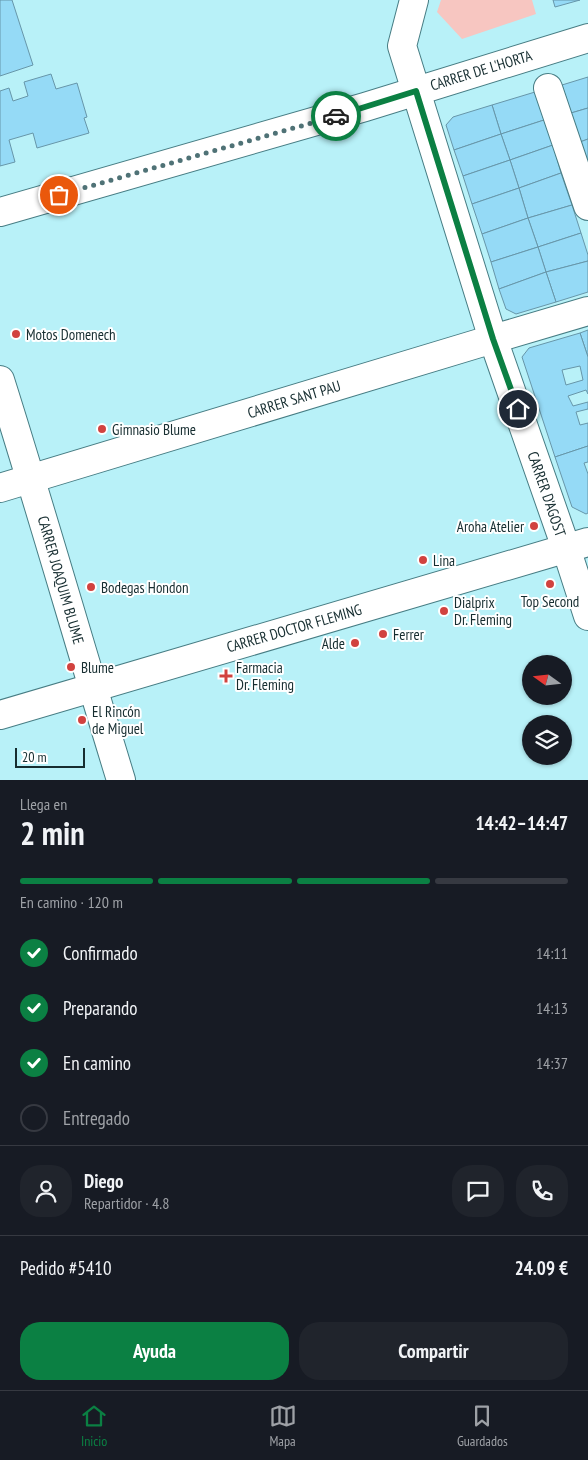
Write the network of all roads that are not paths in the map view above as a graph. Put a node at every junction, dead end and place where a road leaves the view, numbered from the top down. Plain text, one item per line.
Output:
1 (414, 0) edge
2 (588, 38) edge
3 (548, 88) dead end
4 (416, 91) junction
5 (588, 206) edge
6 (0, 212) edge
7 (588, 312) edge
8 (493, 339) junction
9 (0, 380) edge
10 (31, 480) junction
11 (0, 488) edge
12 (577, 545) edge
13 (588, 616) edge
14 (92, 687) junction
15 (0, 715) edge
16 (122, 780) edge

1 - 4 street, CARRER D'AGOST
2 - 4 street, CARRER DE L'HORTA
3 - 5 street
4 - 6 street, CARRER DE L'HORTA
4 - 8 street, CARRER D'AGOST
7 - 8 street, CARRER SANT PAU
8 - 10 street, CARRER SANT PAU
8 - 12 street, CARRER D'AGOST
9 - 10 street, CARRER JOAQUIM BLUME
10 - 11 street, CARRER SANT PAU
10 - 14 street, CARRER JOAQUIM BLUME
12 - 13 street, CARRER D'AGOST
12 - 14 street, CARRER DOCTOR FLEMING
14 - 15 street, CARRER DOCTOR FLEMING
14 - 16 street, CARRER JOAQUIM BLUME

